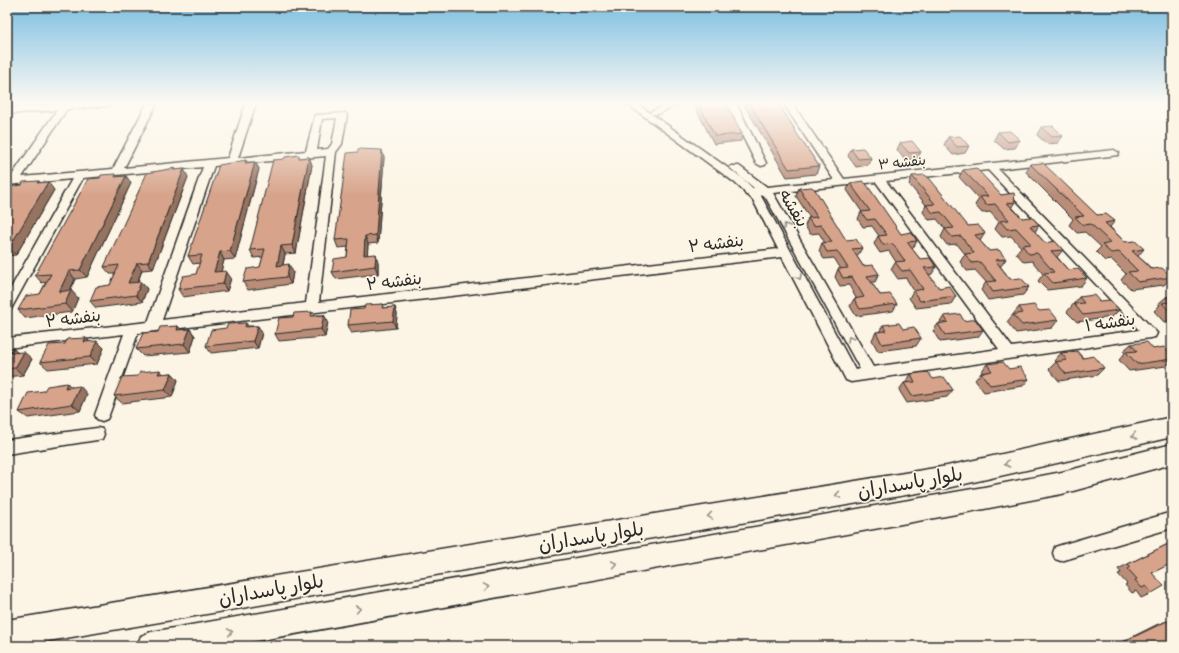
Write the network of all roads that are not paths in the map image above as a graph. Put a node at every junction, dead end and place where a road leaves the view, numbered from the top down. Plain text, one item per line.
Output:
1 (45, 133) edge
2 (137, 133) edge
3 (241, 133) edge
4 (315, 133) edge
5 (339, 133) edge
6 (673, 133) edge
7 (686, 133) edge
8 (746, 133) edge
9 (808, 133) edge
10 (331, 152) junction
11 (1114, 153) dead end
12 (311, 154) junction
13 (232, 161) junction
14 (210, 163) junction
15 (761, 163) dead end
16 (990, 166) junction
17 (118, 171) junction
18 (80, 175) junction
19 (878, 178) junction
20 (10, 181) edge
21 (841, 182) junction
22 (757, 191) junction
23 (786, 252) junction
24 (7, 306) edge
25 (312, 308) junction
26 (153, 326) junction
27 (133, 328) junction
28 (7, 343) edge
29 (1009, 353) junction
30 (869, 373) junction
31 (851, 376) joint
32 (102, 415) dead end
33 (1172, 427) edge
34 (97, 434) dead end
35 (7, 447) edge
36 (1172, 454) edge
37 (966, 473) junction
38 (869, 490) junction
39 (984, 498) junction
40 (883, 517) junction
41 (1172, 520) edge
42 (1061, 553) dead end
43 (7, 634) edge
44 (151, 646) edge

1 - 20 street
2 - 17 street
3 - 13 street
4 - 12 street
5 - 10 street
6 - 22 street, بنفشه
7 - 22 street, بنفشه
8 - 15 street
9 - 21 street
10 - 12 street
10 - 25 street
11 - 16 street, بنفشه ۳
12 - 13 street
13 - 14 street
14 - 17 street
14 - 26 street
16 - 19 street, بنفشه ۳
16 - 29 street, بنفشه ۱
17 - 18 street
18 - 20 street
18 - 24 street
19 - 21 street, بنفشه ۳
19 - 29 street
21 - 22 street, بنفشه ۳
22 - 23 street, بنفشه
30 -> 22 street, بنفشه
23 - 25 street, بنفشه ۲
23 -> 31 street, بنفشه
25 - 26 street, بنفشه ۲
26 - 27 street, بنفشه ۲
27 - 28 street, بنفشه ۲
27 - 32 street
29 - 30 street, بنفشه ۱
30 - 31 street, بنفشه ۱
33 -> 37 highway, بلوار پاسداران
34 - 35 street
36 - 39 highway, بلوار پاسداران
37 - 38 highway, بلوار پاسداران
37 - 39 highway
38 - 40 highway
38 -> 43 highway, بلوار پاسداران
39 - 40 highway, بلوار پاسداران
44 -> 40 highway, بلوار پاسداران
41 - 42 street

